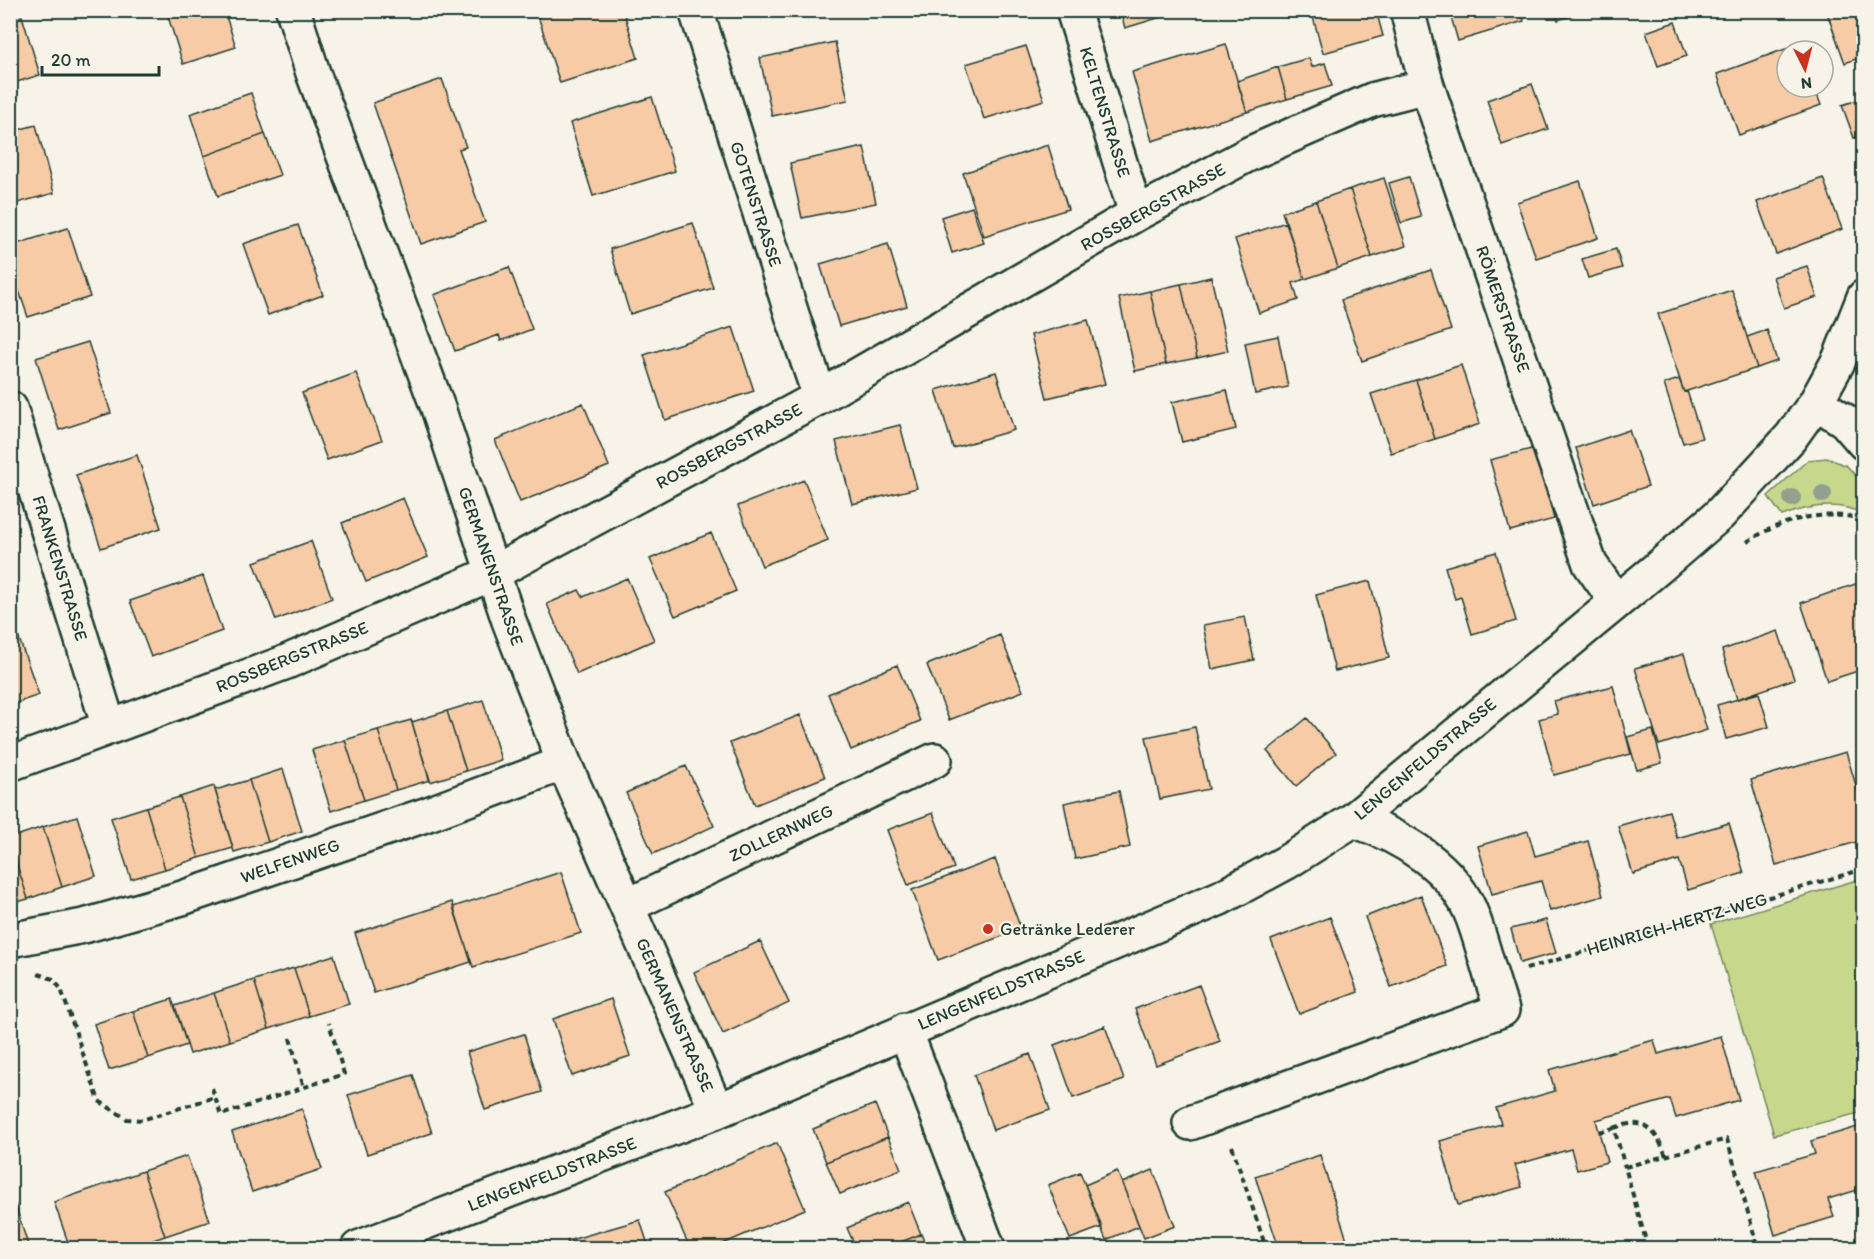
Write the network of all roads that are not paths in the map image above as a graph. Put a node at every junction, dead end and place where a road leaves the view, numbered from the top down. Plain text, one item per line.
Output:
1 (293, 10) edge
2 (696, 10) edge
3 (1073, 10) edge
4 (1407, 10) edge
5 (1427, 86) junction
6 (1136, 214) junction
7 (1863, 297) edge
8 (820, 397) junction
9 (1816, 402) junction
10 (10, 408) edge
11 (1863, 443) edge
12 (493, 573) junction
13 (1616, 601) junction
14 (109, 727) junction
15 (935, 760) dead end
16 (10, 764) edge
17 (564, 764) junction
18 (1353, 820) junction
19 (627, 906) junction
20 (10, 940) edge
21 (905, 1030) junction
22 (717, 1111) junction
23 (1190, 1123) dead end
24 (358, 1248) edge
25 (988, 1248) edge

1 - 12 street, GERMANENSTRASSE
2 - 8 street, GOTENSTRASSE
3 - 6 street, KELTENSTRASSE
4 - 5 street, RÖMERSTRASSE
5 - 6 street, ROSSBERGSTRASSE
5 - 13 street, RÖMERSTRASSE
6 - 8 street, ROSSBERGSTRASSE
7 - 9 street, LENGENFELDSTRASSE
8 - 12 street, ROSSBERGSTRASSE
9 - 11 street
9 - 13 street, LENGENFELDSTRASSE
10 - 14 street, FRANKENSTRASSE
12 - 14 street, ROSSBERGSTRASSE
12 - 17 street, GERMANENSTRASSE
13 - 18 street, LENGENFELDSTRASSE
14 - 16 street, ROSSBERGSTRASSE
15 - 19 street, ZOLLERNWEG
17 - 19 street, GERMANENSTRASSE
17 - 20 street, WELFENWEG
18 - 21 street, LENGENFELDSTRASSE
18 - 23 street
19 - 22 street, GERMANENSTRASSE
21 - 22 street, LENGENFELDSTRASSE
21 - 25 street
22 - 24 street, LENGENFELDSTRASSE

